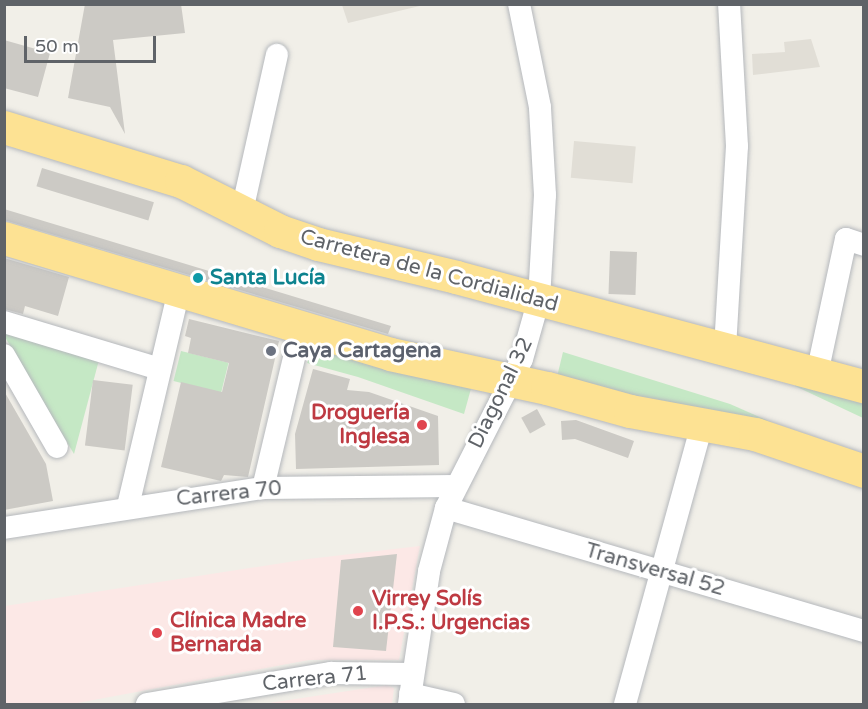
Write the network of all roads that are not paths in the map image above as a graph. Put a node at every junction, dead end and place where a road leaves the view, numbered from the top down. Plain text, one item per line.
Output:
1 (519, 4) edge
2 (729, 4) edge
3 (277, 55) dead end
4 (4, 127) edge
5 (242, 211) junction
6 (4, 238) edge
7 (855, 242) edge
8 (178, 291) junction
9 (539, 299) junction
10 (4, 322) edge
11 (301, 328) junction
12 (724, 348) junction
13 (4, 355) edge
14 (160, 369) junction
15 (817, 374) junction
16 (512, 380) junction
17 (864, 386) edge
18 (630, 411) junction
19 (699, 436) junction
20 (57, 447) dead end
21 (864, 471) edge
22 (455, 486) junction
23 (864, 487) edge
24 (263, 488) junction
25 (128, 506) junction
26 (446, 508) junction
27 (4, 528) edge
28 (661, 573) junction
29 (864, 631) edge
30 (410, 691) edge
31 (147, 705) edge
32 (454, 705) edge
33 (624, 705) edge

1 - 9 street, Diagonal 32
2 - 12 street
3 - 5 street
4 - 5 highway, Carretera de la Cordialidad
5 - 9 highway, Carretera de la Cordialidad
6 - 8 highway
7 - 15 street
8 - 11 highway
8 - 14 street
9 - 12 highway, Carretera de la Cordialidad
9 - 16 street, Diagonal 32
10 - 14 street
11 - 16 highway
11 - 24 street
12 - 15 highway, Carretera de la Cordialidad
13 - 20 street
14 - 25 street
15 - 17 highway, Carretera de la Cordialidad
16 - 18 highway
16 - 22 street, Diagonal 32
18 - 19 highway
18 - 21 highway
19 - 23 highway
19 - 28 street
22 - 24 street, Carrera 70
22 - 26 street, Diagonal 32
24 - 25 street, Carrera 70
25 - 27 street, Carrera 70
26 - 28 street, Transversal 52
26 - 30 street, Diagonal 32
28 - 29 street, Transversal 52
28 - 33 street
30 - 31 street, Carrera 71
30 - 32 street, Carrera 71

